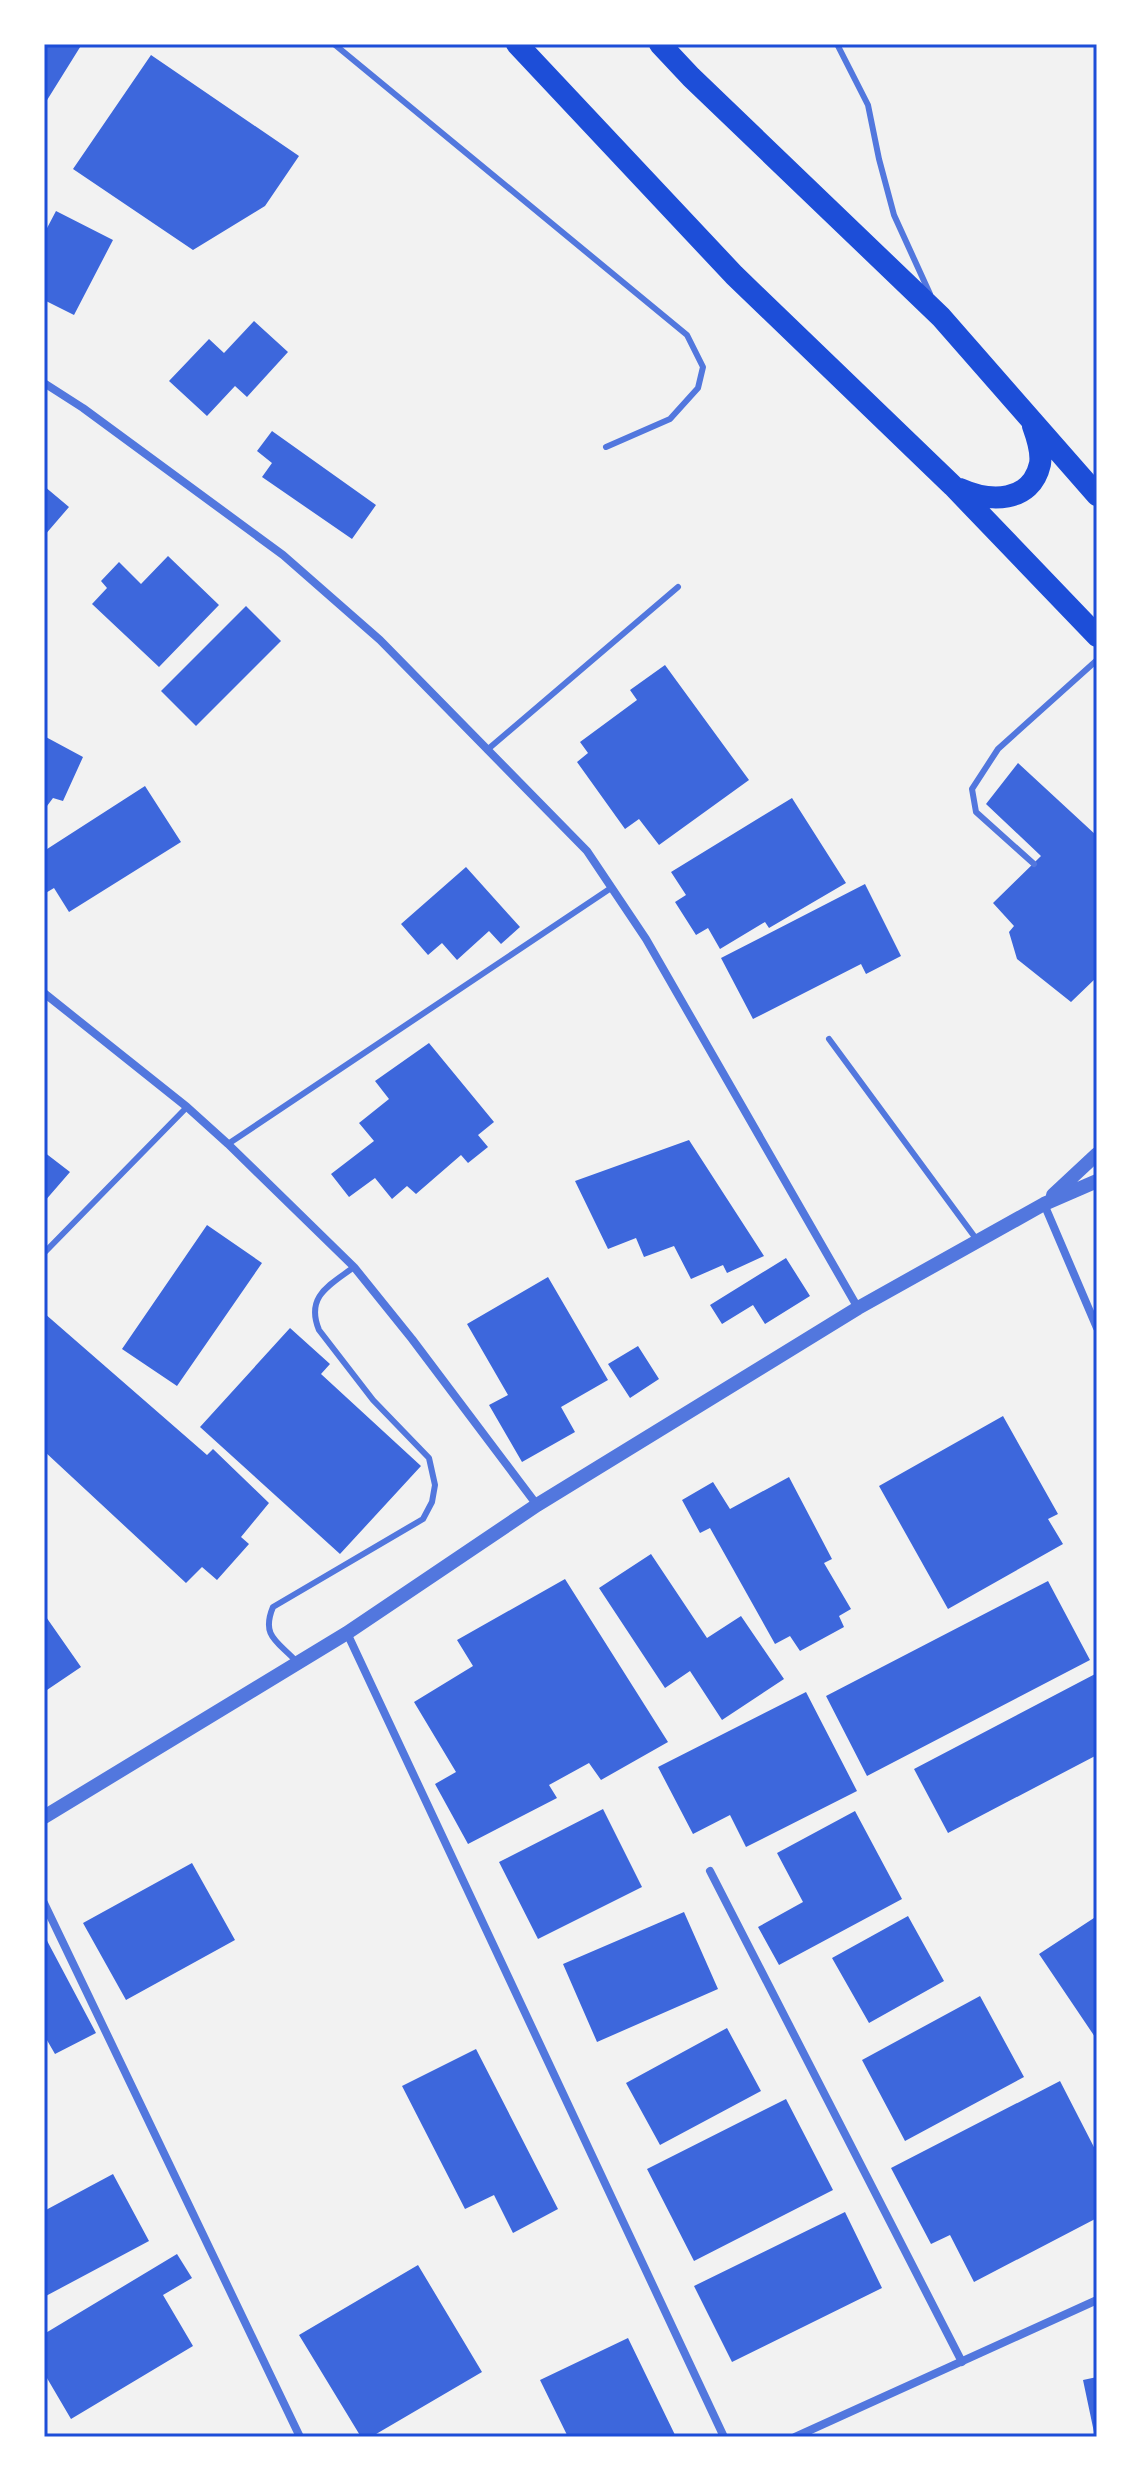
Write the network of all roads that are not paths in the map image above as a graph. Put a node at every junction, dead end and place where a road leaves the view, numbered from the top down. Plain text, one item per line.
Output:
1 (334, 44) edge
2 (517, 44) edge
3 (660, 44) edge
4 (837, 44) edge
5 (941, 317) junction
6 (44, 383) edge
7 (1032, 421) junction
8 (606, 447) dead end
9 (953, 486) junction
10 (1097, 495) edge
11 (678, 587) dead end
12 (1097, 636) edge
13 (1097, 660) edge
14 (487, 750) junction
15 (1034, 864) dead end
16 (611, 888) junction
17 (44, 993) edge
18 (829, 1039) dead end
19 (187, 1107) junction
20 (228, 1144) junction
21 (1097, 1154) edge
22 (1097, 1181) edge
23 (1044, 1204) junction
24 (977, 1240) junction
25 (44, 1253) edge
26 (354, 1267) junction
27 (858, 1308) junction
28 (1097, 1328) edge
29 (537, 1505) junction
30 (347, 1633) junction
31 (298, 1664) junction
32 (44, 1817) edge
33 (710, 1871) dead end
34 (44, 1903) edge
35 (1097, 2300) edge
36 (962, 2362) junction
37 (300, 2437) edge
38 (724, 2437) edge
39 (795, 2437) edge

1 - 8 lane
2 - 9 highway
3 - 5 highway
4 - 5 lane
5 - 7 highway
6 - 14 street
7 - 9 highway
7 - 10 highway
9 - 12 highway
11 - 14 lane
13 - 15 lane
14 - 16 street
16 - 20 lane
16 - 27 street
17 - 19 street
18 - 24 lane
19 - 20 street
19 - 25 lane
20 - 26 street
21 - 23 street
22 - 23 street
23 - 24 street
23 - 28 street
24 - 27 street
26 - 29 street
26 - 31 lane
27 - 29 street
29 - 30 street
30 - 31 street
30 - 38 street
31 - 32 street
33 - 36 street
34 - 37 street
35 - 36 street
36 - 39 street

